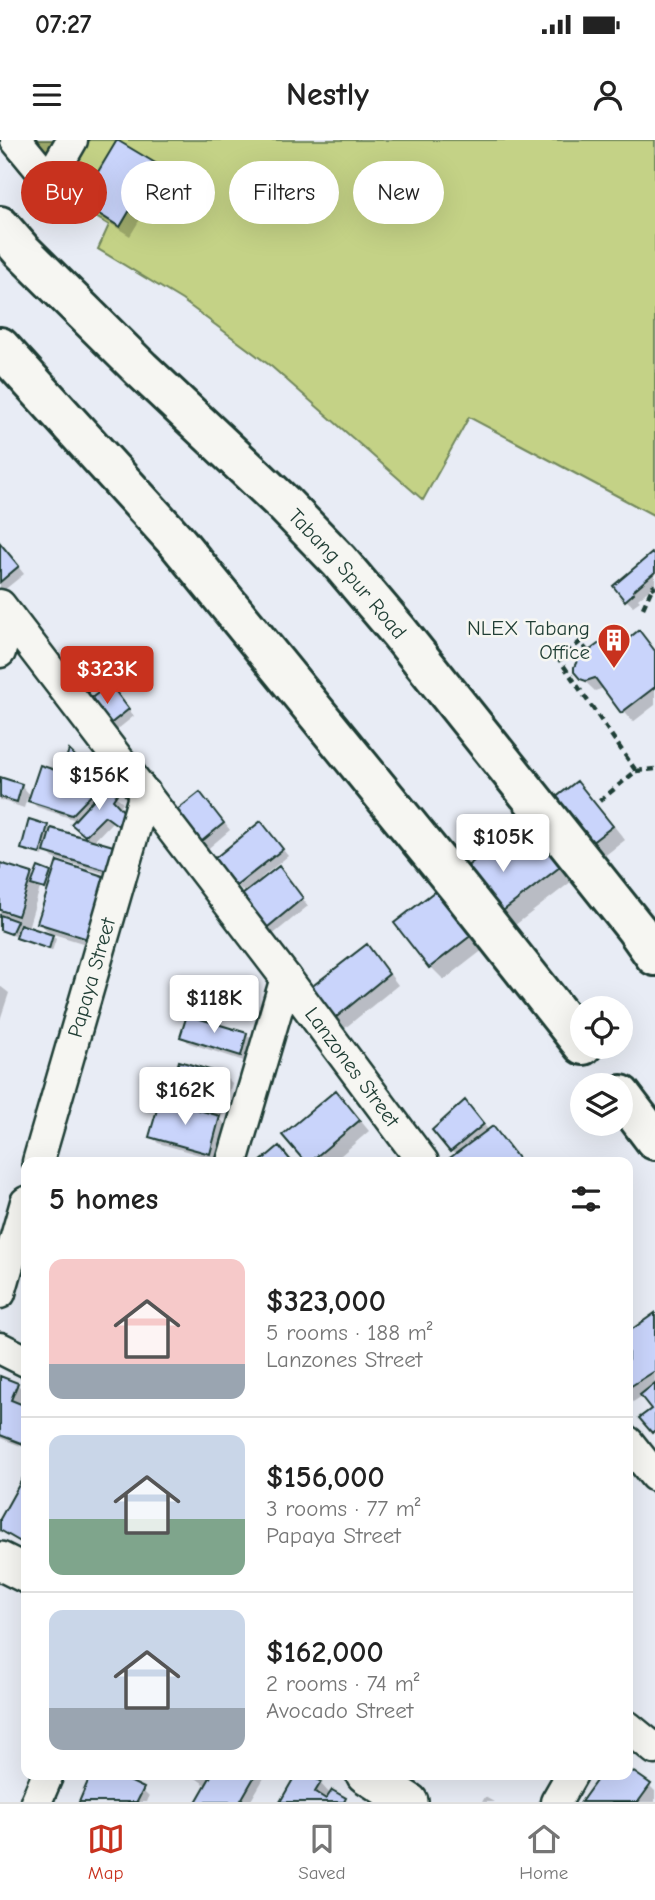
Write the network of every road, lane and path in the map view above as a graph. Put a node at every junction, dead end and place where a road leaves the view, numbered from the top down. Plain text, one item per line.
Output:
1 (16, 140) edge
2 (72, 140) edge
3 (0, 226) edge
4 (0, 347) edge
5 (655, 589) edge
6 (643, 608) dead end
7 (5, 612) edge
8 (0, 652) edge
9 (588, 652) dead end
10 (655, 769) edge
11 (636, 771) junction
12 (145, 793) junction
13 (596, 804) dead end
14 (655, 956) edge
15 (286, 978) junction
16 (570, 1029) edge
17 (593, 1059) edge
18 (604, 1073) edge
19 (633, 1111) edge
20 (655, 1140) edge
21 (39, 1157) edge
22 (233, 1157) edge
23 (419, 1157) edge
24 (21, 1220) edge
25 (0, 1293) edge
26 (0, 1348) edge
27 (21, 1358) edge
28 (633, 1448) edge
29 (655, 1476) edge
30 (0, 1561) edge
31 (21, 1572) edge
32 (633, 1731) edge
33 (655, 1749) edge
34 (45, 1780) edge
35 (374, 1780) edge
36 (569, 1780) edge
37 (36, 1802) edge
38 (409, 1802) edge
39 (556, 1802) edge

1 - 2 street
3 - 14 highway, Tabang Spur Road
4 - 16 highway
5 - 6 path
7 - 8 street
7 - 12 street, Lanzones Street
9 - 11 path
10 - 11 path
11 - 13 path
12 - 15 street, Lanzones Street
12 - 21 street, Papaya Street
15 - 22 street
15 - 23 street, Lanzones Street
17 - 18 highway
19 - 20 highway
24 - 25 street
26 - 27 street
28 - 29 street
30 - 31 street
32 - 33 street
34 - 37 street
35 - 38 street
36 - 39 street

